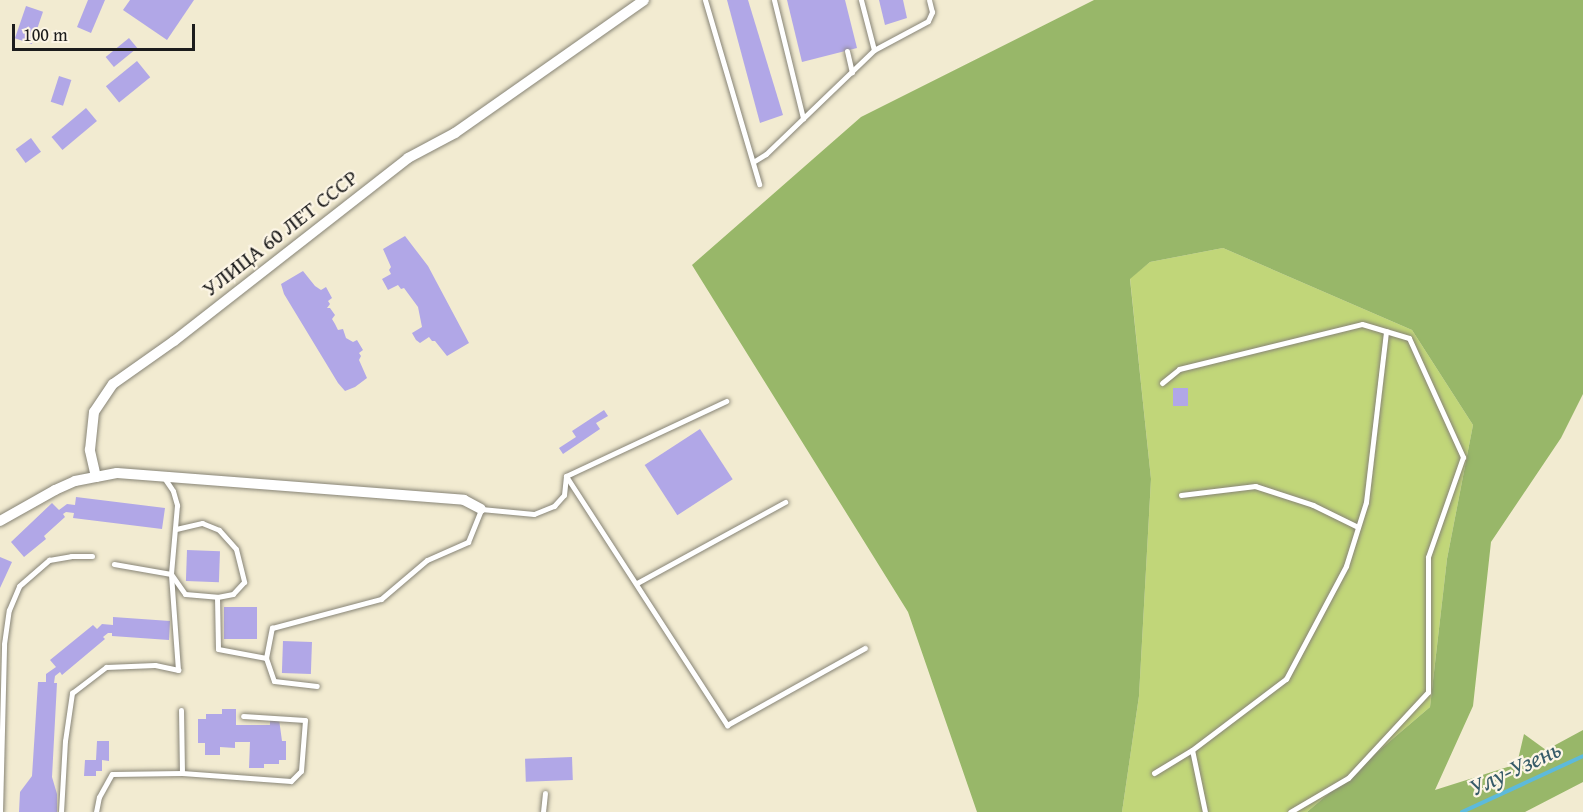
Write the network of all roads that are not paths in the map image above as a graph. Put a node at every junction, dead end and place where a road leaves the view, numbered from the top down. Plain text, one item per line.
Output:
1 (644, 0) edge
2 (705, 0) edge
3 (774, 0) edge
4 (861, 0) edge
5 (929, 0) edge
6 (874, 50) junction
7 (847, 51) dead end
8 (852, 72) junction
9 (803, 118) junction
10 (753, 162) junction
11 (759, 184) dead end
12 (1386, 331) junction
13 (1162, 383) dead end
14 (726, 401) dead end
15 (566, 476) junction
16 (96, 477) junction
17 (165, 479) junction
18 (1181, 495) dead end
19 (785, 502) dead end
20 (481, 509) junction
21 (0, 522) edge
22 (1358, 527) junction
23 (176, 529) junction
24 (92, 556) dead end
25 (114, 564) dead end
26 (171, 574) junction
27 (637, 583) junction
28 (217, 597) junction
29 (865, 648) dead end
30 (266, 658) junction
31 (317, 686) dead end
32 (181, 710) dead end
33 (243, 716) dead end
34 (1192, 750) junction
35 (182, 773) junction
36 (1154, 773) dead end
37 (545, 793) dead end
38 (0, 812) edge
39 (61, 812) edge
40 (96, 812) edge
41 (543, 812) edge
42 (1204, 812) edge
43 (1290, 812) edge

1 - 16 street, УЛИЦА 60 ЛЕТ СССР
2 - 10 lane
3 - 9 lane
4 - 6 lane
5 - 6 lane
6 - 8 lane
7 - 8 lane
8 - 9 lane
9 - 10 lane
10 - 11 lane
12 - 13 lane
12 - 22 lane
12 - 43 lane
14 - 15 lane
15 - 20 lane
15 - 27 lane
16 - 17 street
16 - 21 street
17 - 20 street
17 - 23 lane
18 - 22 lane
19 - 27 lane
20 - 30 lane
22 - 34 lane
23 - 26 lane
23 - 28 lane
24 - 38 lane
25 - 26 lane
26 - 28 lane
26 - 39 lane
27 - 29 lane
28 - 30 lane
30 - 31 lane
32 - 35 lane
33 - 35 lane
34 - 36 lane
34 - 42 lane
35 - 40 lane
37 - 41 lane

